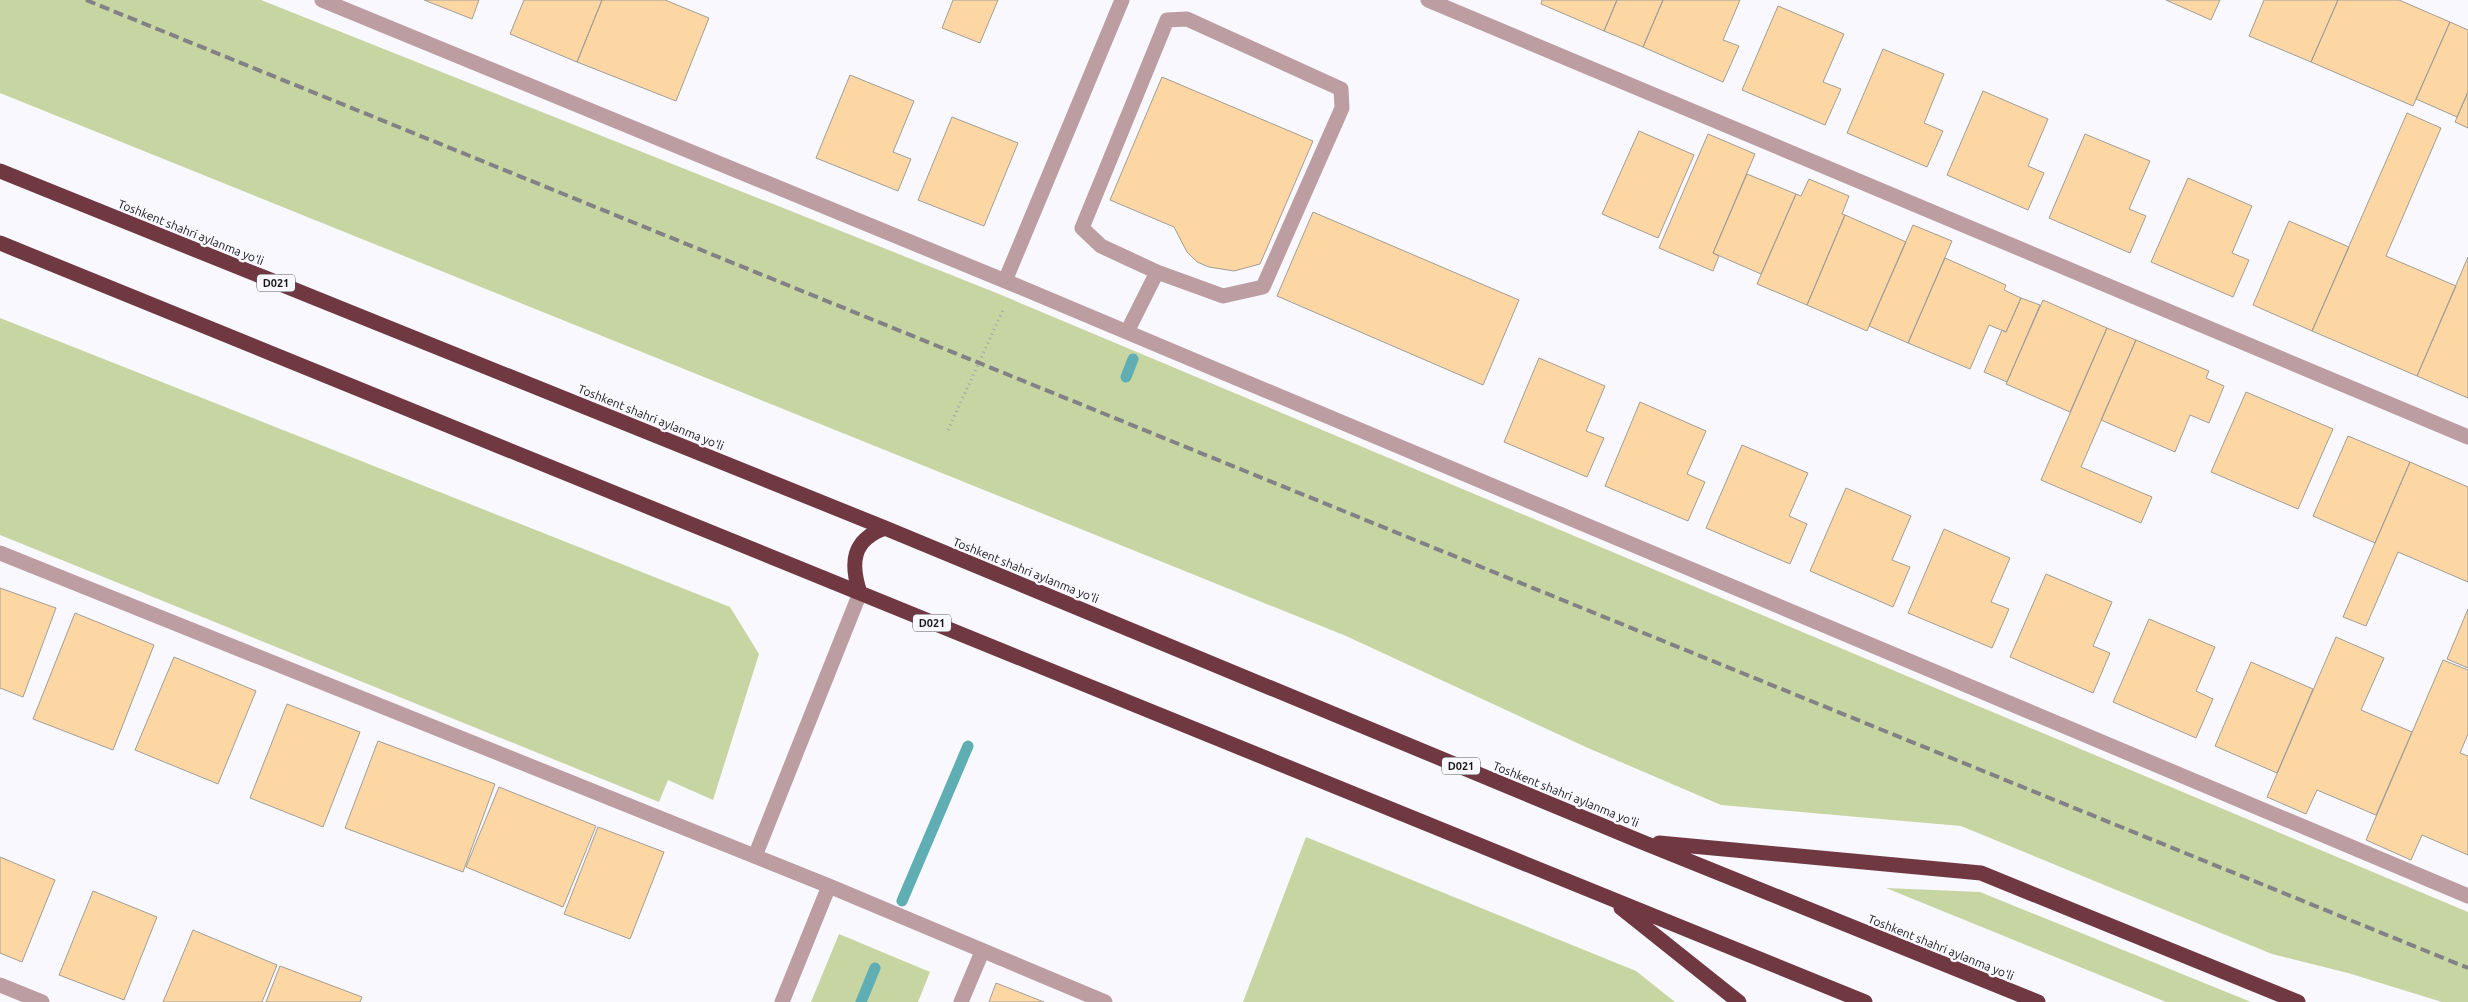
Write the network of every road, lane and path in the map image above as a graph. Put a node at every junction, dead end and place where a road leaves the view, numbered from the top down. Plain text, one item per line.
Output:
1 (322, 0) edge
2 (1122, 0) edge
3 (1428, 0) edge
4 (0, 171) edge
5 (0, 243) edge
6 (1157, 272) junction
7 (1010, 283) junction
8 (1127, 332) junction
9 (948, 430) dead end
10 (2468, 437) edge
11 (885, 528) junction
12 (0, 553) edge
13 (860, 593) junction
14 (1642, 842) junction
15 (755, 856) junction
16 (829, 886) junction
17 (2468, 896) edge
18 (1608, 898) junction
19 (982, 952) junction
20 (0, 985) edge
21 (42, 1002) edge
22 (782, 1002) edge
23 (961, 1002) edge
24 (1105, 1002) edge
25 (1739, 1002) edge
26 (1864, 1002) edge
27 (2038, 1002) edge
28 (2298, 1002) edge

1 - 7 street
2 - 7 street
3 - 10 street
4 - 11 highway, Toshkent shahri aylanma yoʻli / D021
5 - 13 highway, D021
6 - 6 street
6 - 8 street
7 - 8 street
7 - 9 path
8 - 17 street
11 - 13 highway
11 - 14 highway, Toshkent shahri aylanma yoʻli / D021
12 - 15 street
13 - 15 street
13 - 18 highway, D021
14 - 27 highway, Toshkent shahri aylanma yoʻli / D021
14 - 28 highway
15 - 16 street
16 - 19 street
16 - 22 street
18 - 25 highway
18 - 26 highway, D021
19 - 23 street
19 - 24 street
20 - 21 street

